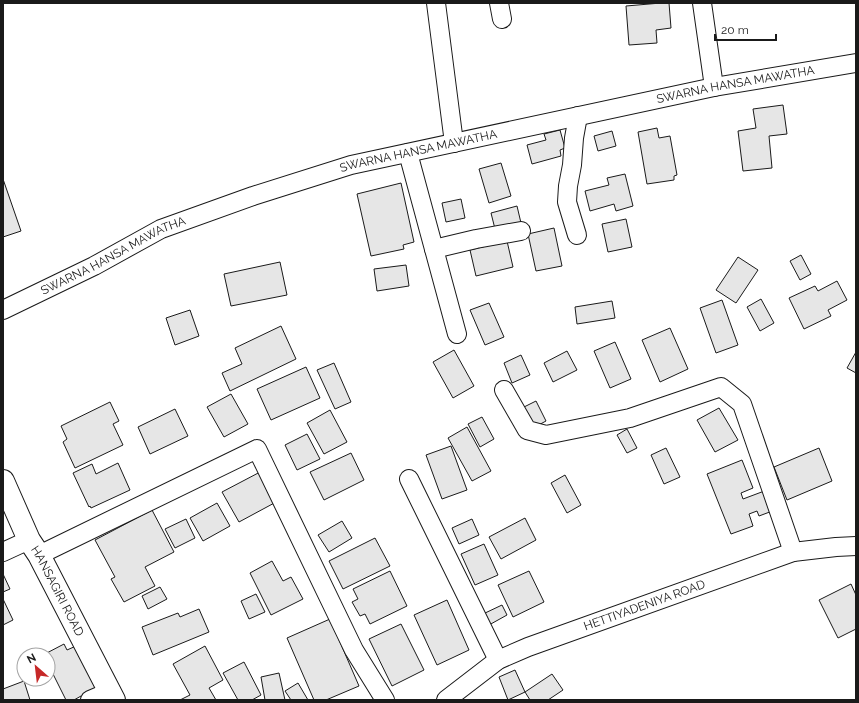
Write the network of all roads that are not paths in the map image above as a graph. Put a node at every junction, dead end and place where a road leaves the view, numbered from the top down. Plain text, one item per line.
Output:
1 (436, 3) edge
2 (702, 3) edge
3 (856, 63) edge
4 (714, 87) junction
5 (578, 116) junction
6 (454, 143) junction
7 (408, 153) junction
8 (521, 231) dead end
9 (577, 235) dead end
10 (434, 248) junction
11 (3, 310) edge
12 (457, 334) dead end
13 (504, 390) dead end
14 (409, 479) dead end
15 (3, 481) edge
16 (856, 546) edge
17 (34, 547) junction
18 (3, 552) edge
19 (793, 552) junction
20 (498, 660) junction
21 (113, 696) edge
22 (90, 700) edge
23 (385, 700) edge
24 (446, 700) edge

1 - 6 street
2 - 4 street
3 - 4 street, SWARNA HANSA MAWATHA
4 - 5 street, SWARNA HANSA MAWATHA
5 - 6 street, SWARNA HANSA MAWATHA
5 - 9 street
6 - 7 street, SWARNA HANSA MAWATHA
7 - 10 street
7 - 11 street, SWARNA HANSA MAWATHA
8 - 10 street
10 - 12 street
13 - 19 street
14 - 20 street
15 - 17 street, HANSAGIRI ROAD
16 - 19 street, HETTIYADENIYA ROAD
17 - 18 street
17 - 21 street, HANSAGIRI ROAD
17 - 23 street
19 - 20 street, HETTIYADENIYA ROAD
20 - 24 street, HETTIYADENIYA ROAD
21 - 22 street

